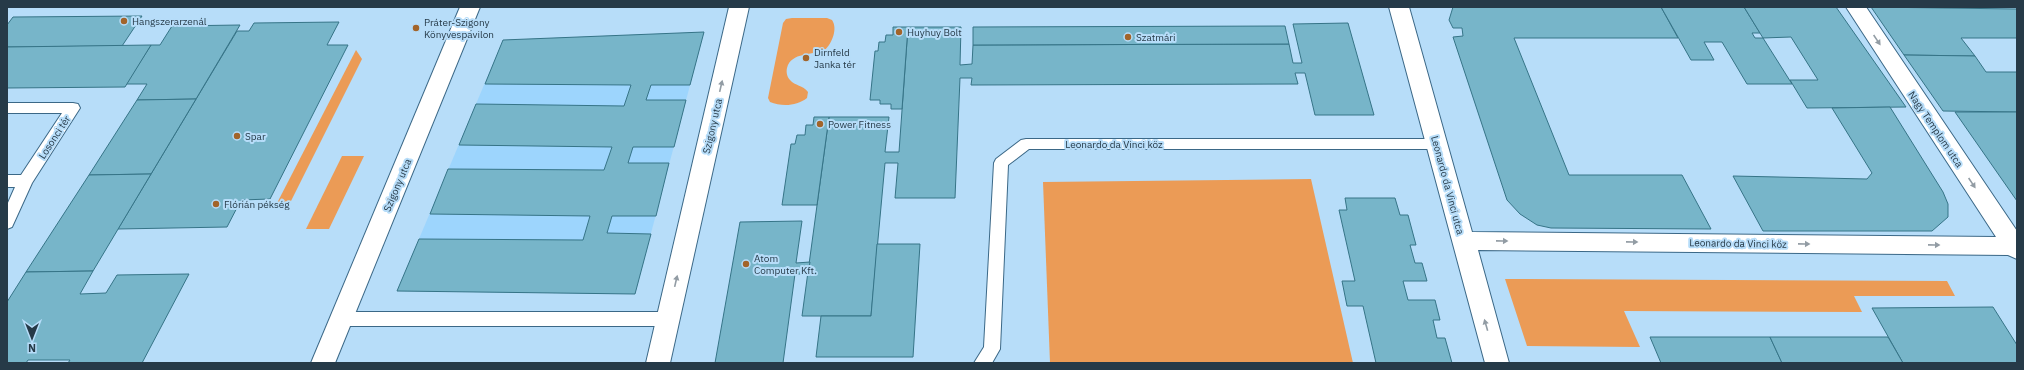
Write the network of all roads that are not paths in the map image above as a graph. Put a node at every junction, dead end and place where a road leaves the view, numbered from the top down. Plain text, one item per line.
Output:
1 (470, 7) edge
2 (739, 7) edge
3 (1399, 7) edge
4 (1856, 7) edge
5 (7, 108) edge
6 (1437, 144) junction
7 (7, 181) edge
8 (25, 181) junction
9 (7, 223) edge
10 (1463, 241) junction
11 (2016, 248) edge
12 (342, 319) junction
13 (667, 319) junction
14 (323, 363) edge
15 (658, 363) edge
16 (982, 363) edge
17 (1497, 363) edge

1 - 12 street, Szigony utca
13 -> 2 street, Szigony utca
3 - 6 street, Leonardo da Vinci utca
4 -> 11 street, Nagy Templom utca
5 - 8 lane, Losonci tér
6 - 10 street, Leonardo da Vinci utca
6 - 16 lane, Leonardo da Vinci köz
7 - 8 lane
8 - 9 lane, Losonci tér
10 -> 11 street, Leonardo da Vinci köz
17 -> 10 street, Leonardo da Vinci utca
12 - 13 lane
12 - 14 street, Szigony utca
13 - 15 street, Szigony utca

